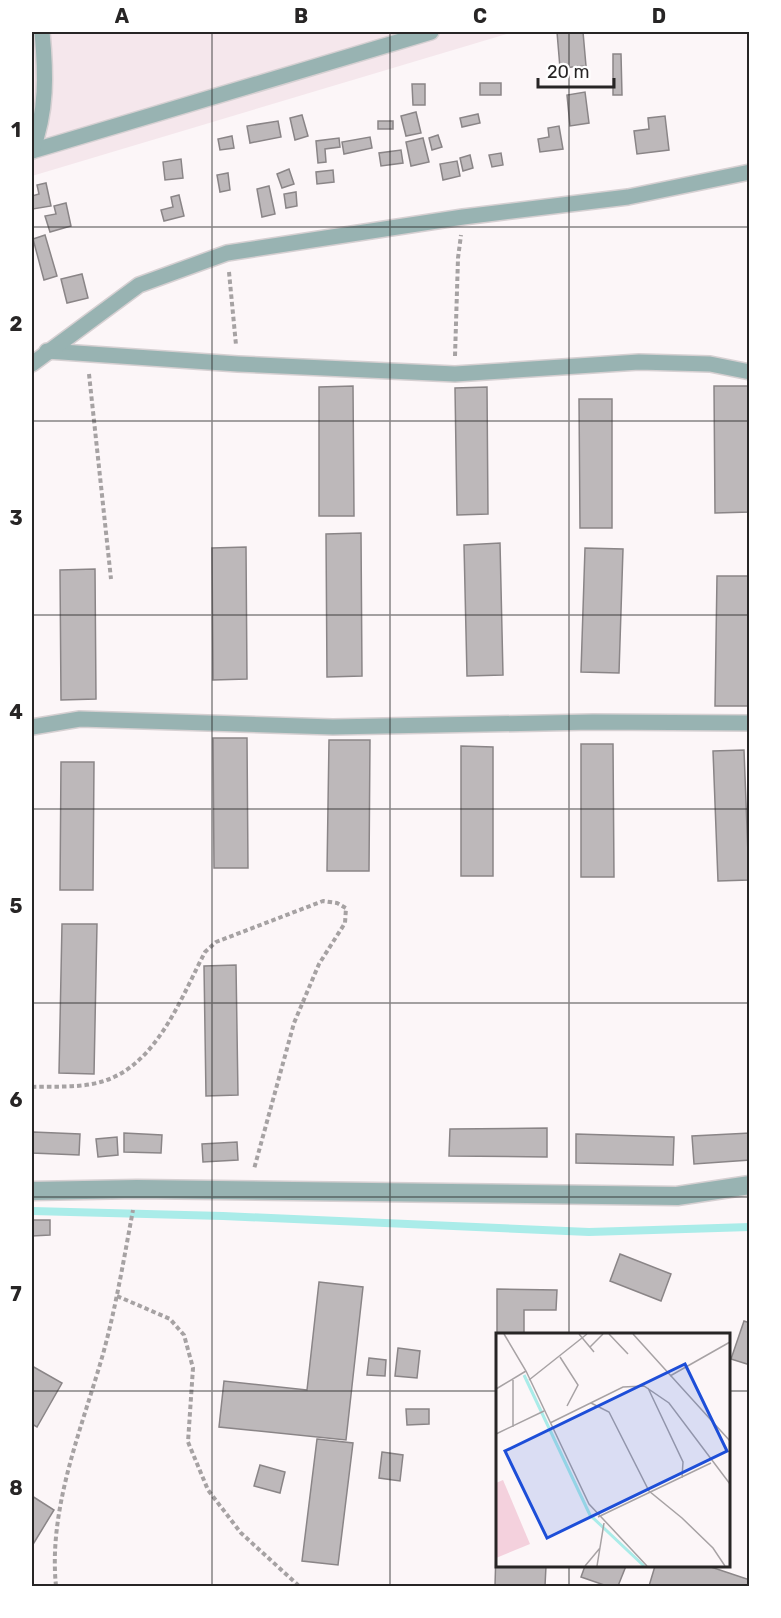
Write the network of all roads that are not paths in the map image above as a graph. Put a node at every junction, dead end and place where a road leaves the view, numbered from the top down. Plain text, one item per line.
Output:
1 (42, 32) edge
2 (431, 32) edge
3 (32, 151) edge
4 (750, 172) edge
5 (47, 351) junction
6 (32, 364) edge
7 (750, 372) edge
8 (750, 723) edge
9 (32, 727) edge
10 (750, 1185) edge
11 (32, 1191) edge

1 - 3 lane
2 - 3 lane
4 - 5 lane
5 - 6 lane
5 - 7 lane
8 - 9 lane
10 - 11 street

